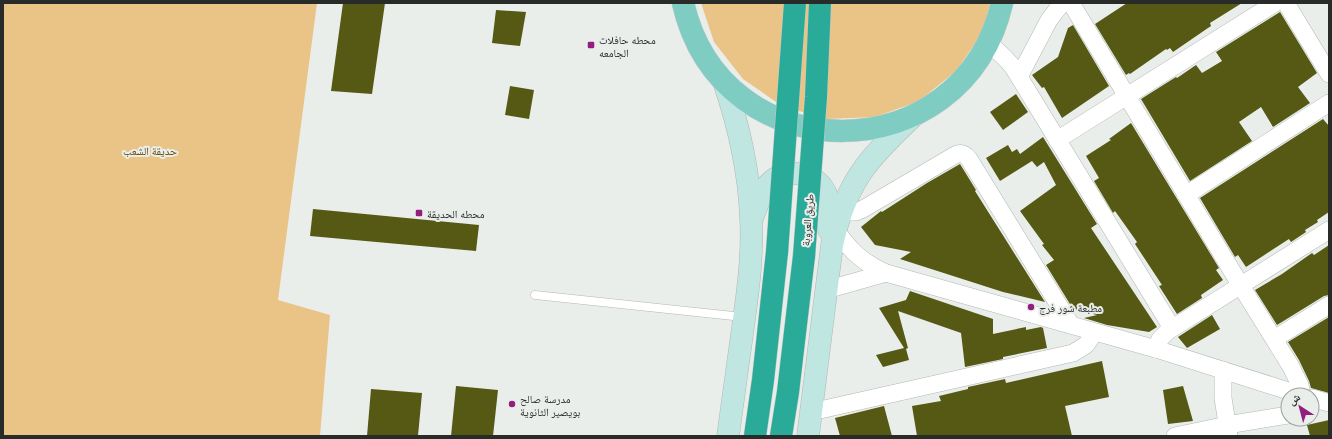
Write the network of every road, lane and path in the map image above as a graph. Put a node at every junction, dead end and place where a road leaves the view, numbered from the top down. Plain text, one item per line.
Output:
1 (795, 3) edge
2 (820, 3) edge
3 (1062, 3) edge
4 (1071, 3) edge
5 (1275, 3) edge
6 (1286, 3) edge
7 (681, 7) edge
8 (1003, 7) edge
9 (988, 42) junction
10 (1329, 74) edge
11 (1019, 77) junction
12 (724, 82) junction
13 (1127, 96) junction
14 (1329, 103) edge
15 (914, 115) junction
16 (1057, 140) junction
17 (1186, 195) junction
18 (751, 219) junction
19 (836, 228) junction
20 (1329, 230) edge
21 (886, 273) junction
22 (1240, 286) junction
23 (826, 290) junction
24 (535, 295) dead end
25 (1329, 305) edge
26 (744, 317) junction
27 (1071, 325) junction
28 (1172, 328) junction
29 (1095, 332) junction
30 (1274, 339) junction
31 (1156, 350) junction
32 (1222, 370) junction
33 (1300, 387) edge
34 (1280, 388) edge
35 (811, 412) junction
36 (1280, 417) edge
37 (1228, 430) edge
38 (728, 436) edge
39 (755, 436) edge
40 (781, 436) edge
41 (808, 436) edge
42 (1175, 436) edge

1 - 39 highway, bridge
2 - 40 highway, طريق العروبة, bridge
3 - 11 street
4 - 13 street
5 - 13 street
6 - 10 street
7 - 12 main road
8 - 9 main road
9 - 11 street
9 - 15 main road
11 - 16 street
12 - 15 main road
12 - 18 main road
13 - 16 street
13 - 17 street
14 - 17 street
15 - 19 main road
16 - 28 street
17 - 22 street
18 - 19 main road
18 - 26 main road
19 - 21 street
19 - 23 main road
19 - 27 street
20 - 22 street
21 - 23 street
21 - 27 street
22 - 28 street
22 - 30 street
23 - 35 main road
24 - 26 lane
25 - 30 street
26 - 38 main road
27 - 29 street
28 - 31 street
29 - 31 street
29 - 35 street
30 - 33 street
31 - 32 street
32 - 34 street
32 - 37 street
35 - 41 main road
36 - 37 street
37 - 42 street

